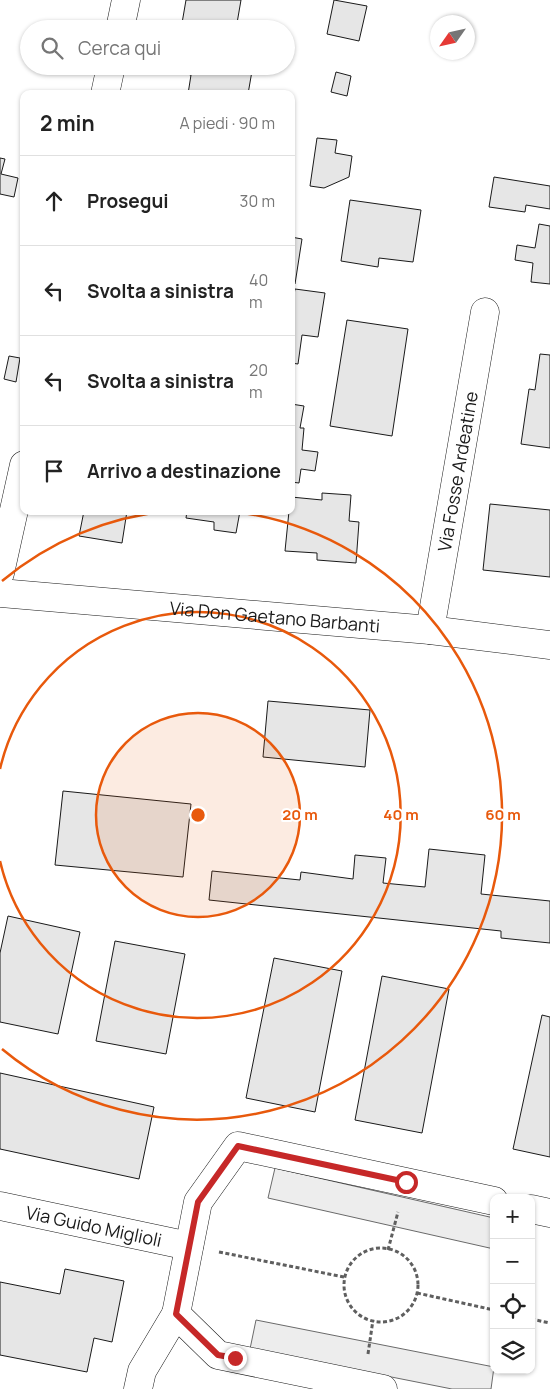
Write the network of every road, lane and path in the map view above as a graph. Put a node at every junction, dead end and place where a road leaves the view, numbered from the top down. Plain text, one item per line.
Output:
1 (126, 0) edge
2 (122, 20) edge
3 (110, 75) edge
4 (106, 90) edge
5 (485, 312) dead end
6 (20, 483) edge
7 (0, 573) edge
8 (0, 593) edge
9 (430, 630) junction
10 (550, 645) edge
11 (406, 1182) junction
12 (490, 1200) edge
13 (0, 1206) edge
14 (535, 1210) edge
15 (550, 1214) edge
16 (189, 1246) junction
17 (388, 1250) junction
18 (344, 1277) junction
19 (418, 1293) junction
20 (490, 1309) edge
21 (176, 1314) junction
22 (535, 1320) edge
23 (550, 1323) edge
24 (138, 1389) edge
25 (383, 1389) edge

1 - 2 street
3 - 4 street
5 - 9 street, Via Fosse Ardeatine
6 - 7 street
8 - 9 street, Via Don Gaetano Barbanti
9 - 10 street, Via Don Gaetano Barbanti
11 - 12 street
11 - 16 street
11 - 17 path
13 - 16 street, Via Guido Miglioli
14 - 15 street
16 - 18 path
16 - 21 street
17 - 18 path
17 - 19 path
18 - 19 path
19 - 20 path
21 - 24 street
21 - 25 street
22 - 23 path

